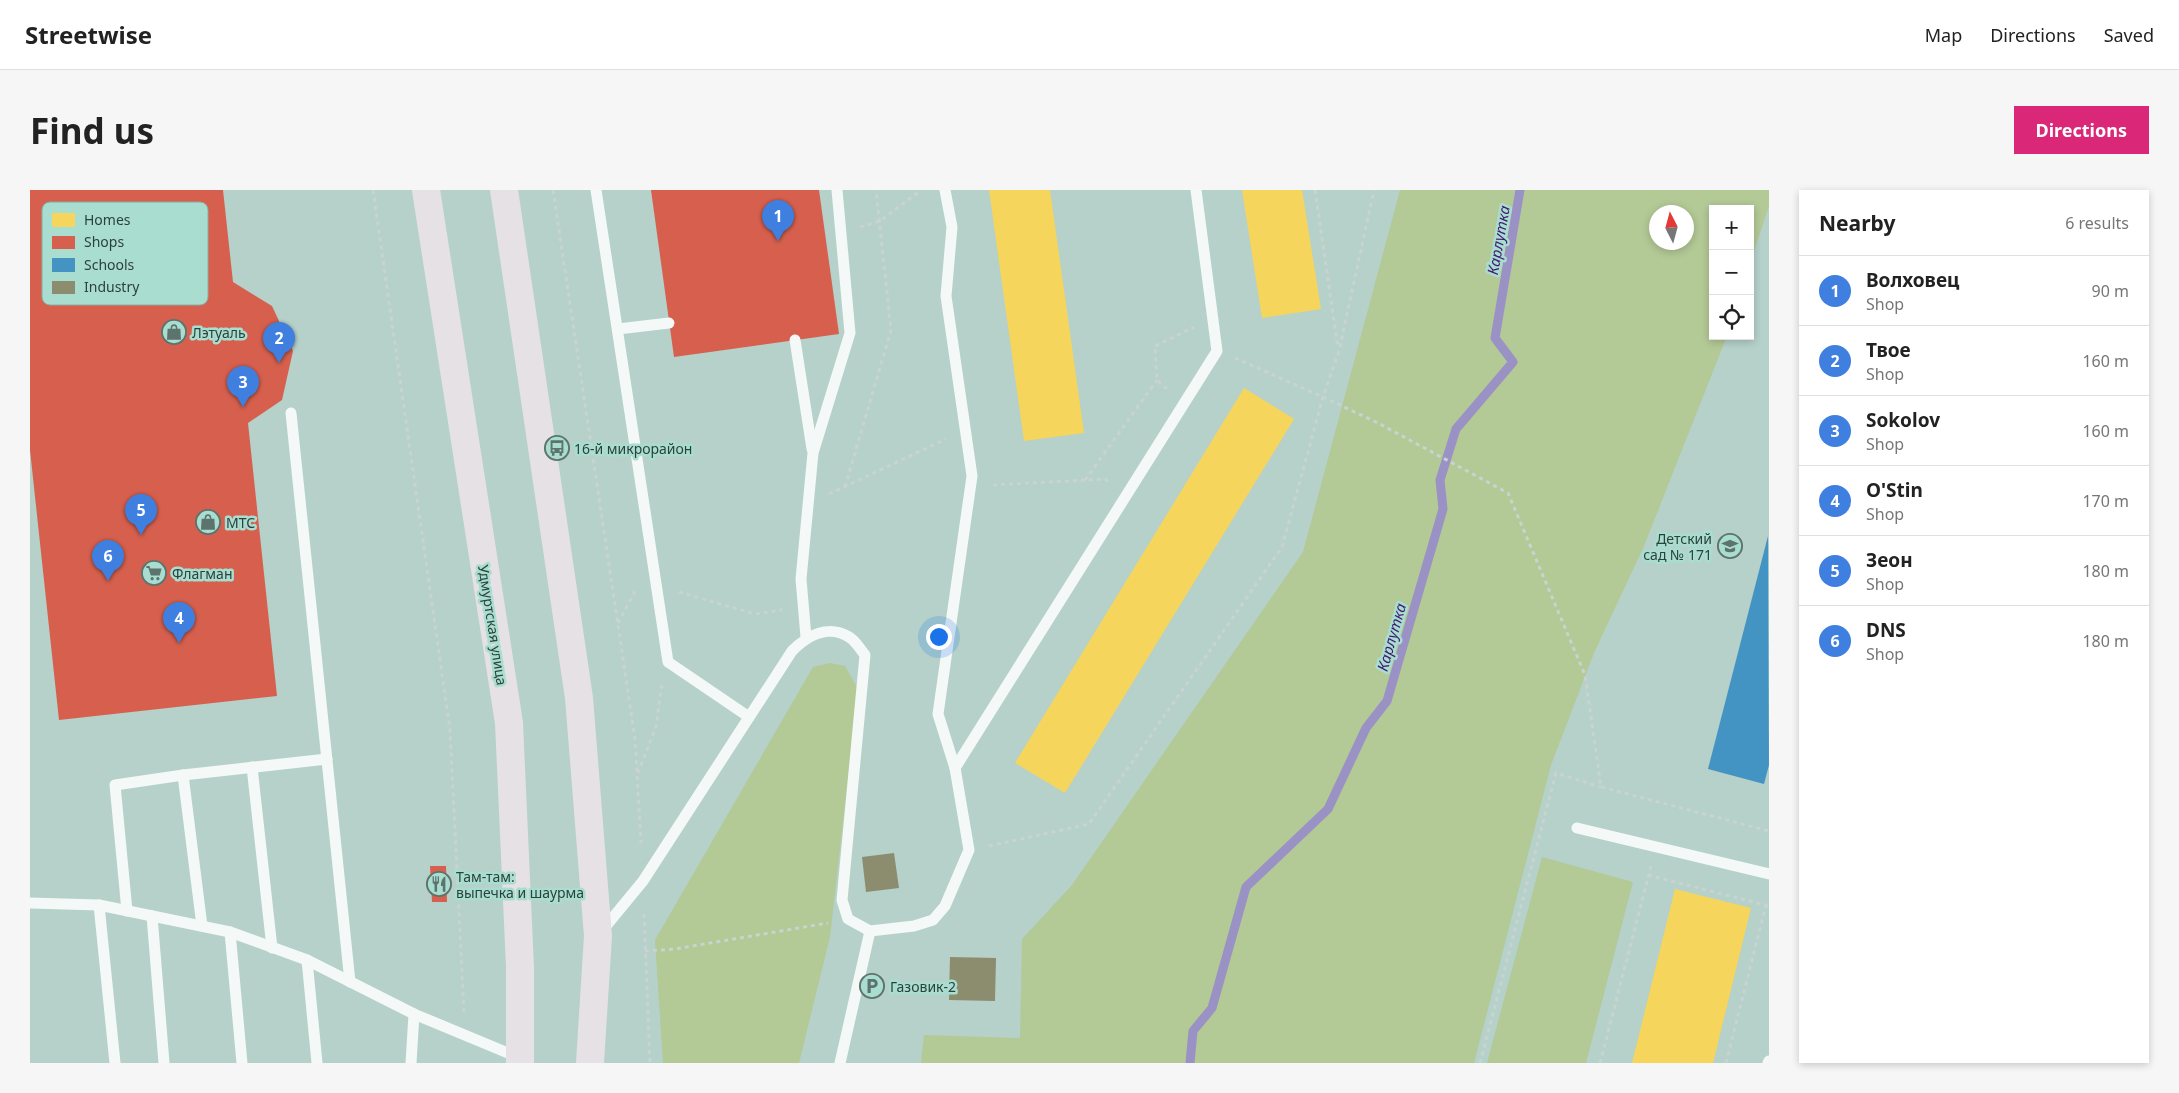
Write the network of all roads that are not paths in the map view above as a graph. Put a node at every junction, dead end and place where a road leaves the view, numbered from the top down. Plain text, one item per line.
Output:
1 (426, 190) edge
2 (504, 190) edge
3 (596, 190) edge
4 (837, 190) edge
5 (945, 190) edge
6 (1196, 190) edge
7 (669, 322) dead end
8 (618, 330) junction
9 (795, 340) dead end
10 (291, 413) dead end
11 (813, 453) junction
12 (806, 637) junction
13 (749, 717) junction
14 (327, 759) junction
15 (252, 767) junction
16 (955, 768) junction
17 (183, 775) junction
18 (1577, 828) dead end
19 (1769, 874) edge
20 (30, 903) edge
21 (100, 905) junction
22 (127, 911) junction
23 (152, 916) junction
24 (202, 926) junction
25 (870, 931) junction
26 (230, 932) junction
27 (598, 936) junction
28 (272, 948) junction
29 (307, 960) junction
30 (350, 982) junction
31 (414, 1014) junction
32 (521, 1061) edge
33 (115, 1063) edge
34 (164, 1063) edge
35 (242, 1063) edge
36 (317, 1063) edge
37 (411, 1063) edge
38 (590, 1063) edge
39 (840, 1063) edge

1 - 32 main road, Удмуртская улица
2 - 27 main road
3 - 8 lane
4 - 11 lane
5 - 16 lane
6 - 16 lane
7 - 8 lane
8 - 13 lane
9 - 11 lane
10 - 14 lane
11 - 12 lane
12 - 13 lane
12 - 25 lane
13 - 27 lane
14 - 15 lane
14 - 30 lane
15 - 17 lane
15 - 28 lane
16 - 25 lane
17 - 22 lane
17 - 24 lane
18 - 19 lane
20 - 21 lane
21 - 22 lane
21 - 33 lane
22 - 23 lane
23 - 24 lane
23 - 34 lane
24 - 26 lane
25 - 39 lane
26 - 28 lane
26 - 35 lane
27 - 38 main road
28 - 29 lane
29 - 30 lane
29 - 36 lane
30 - 31 lane
31 - 32 lane
31 - 37 lane

